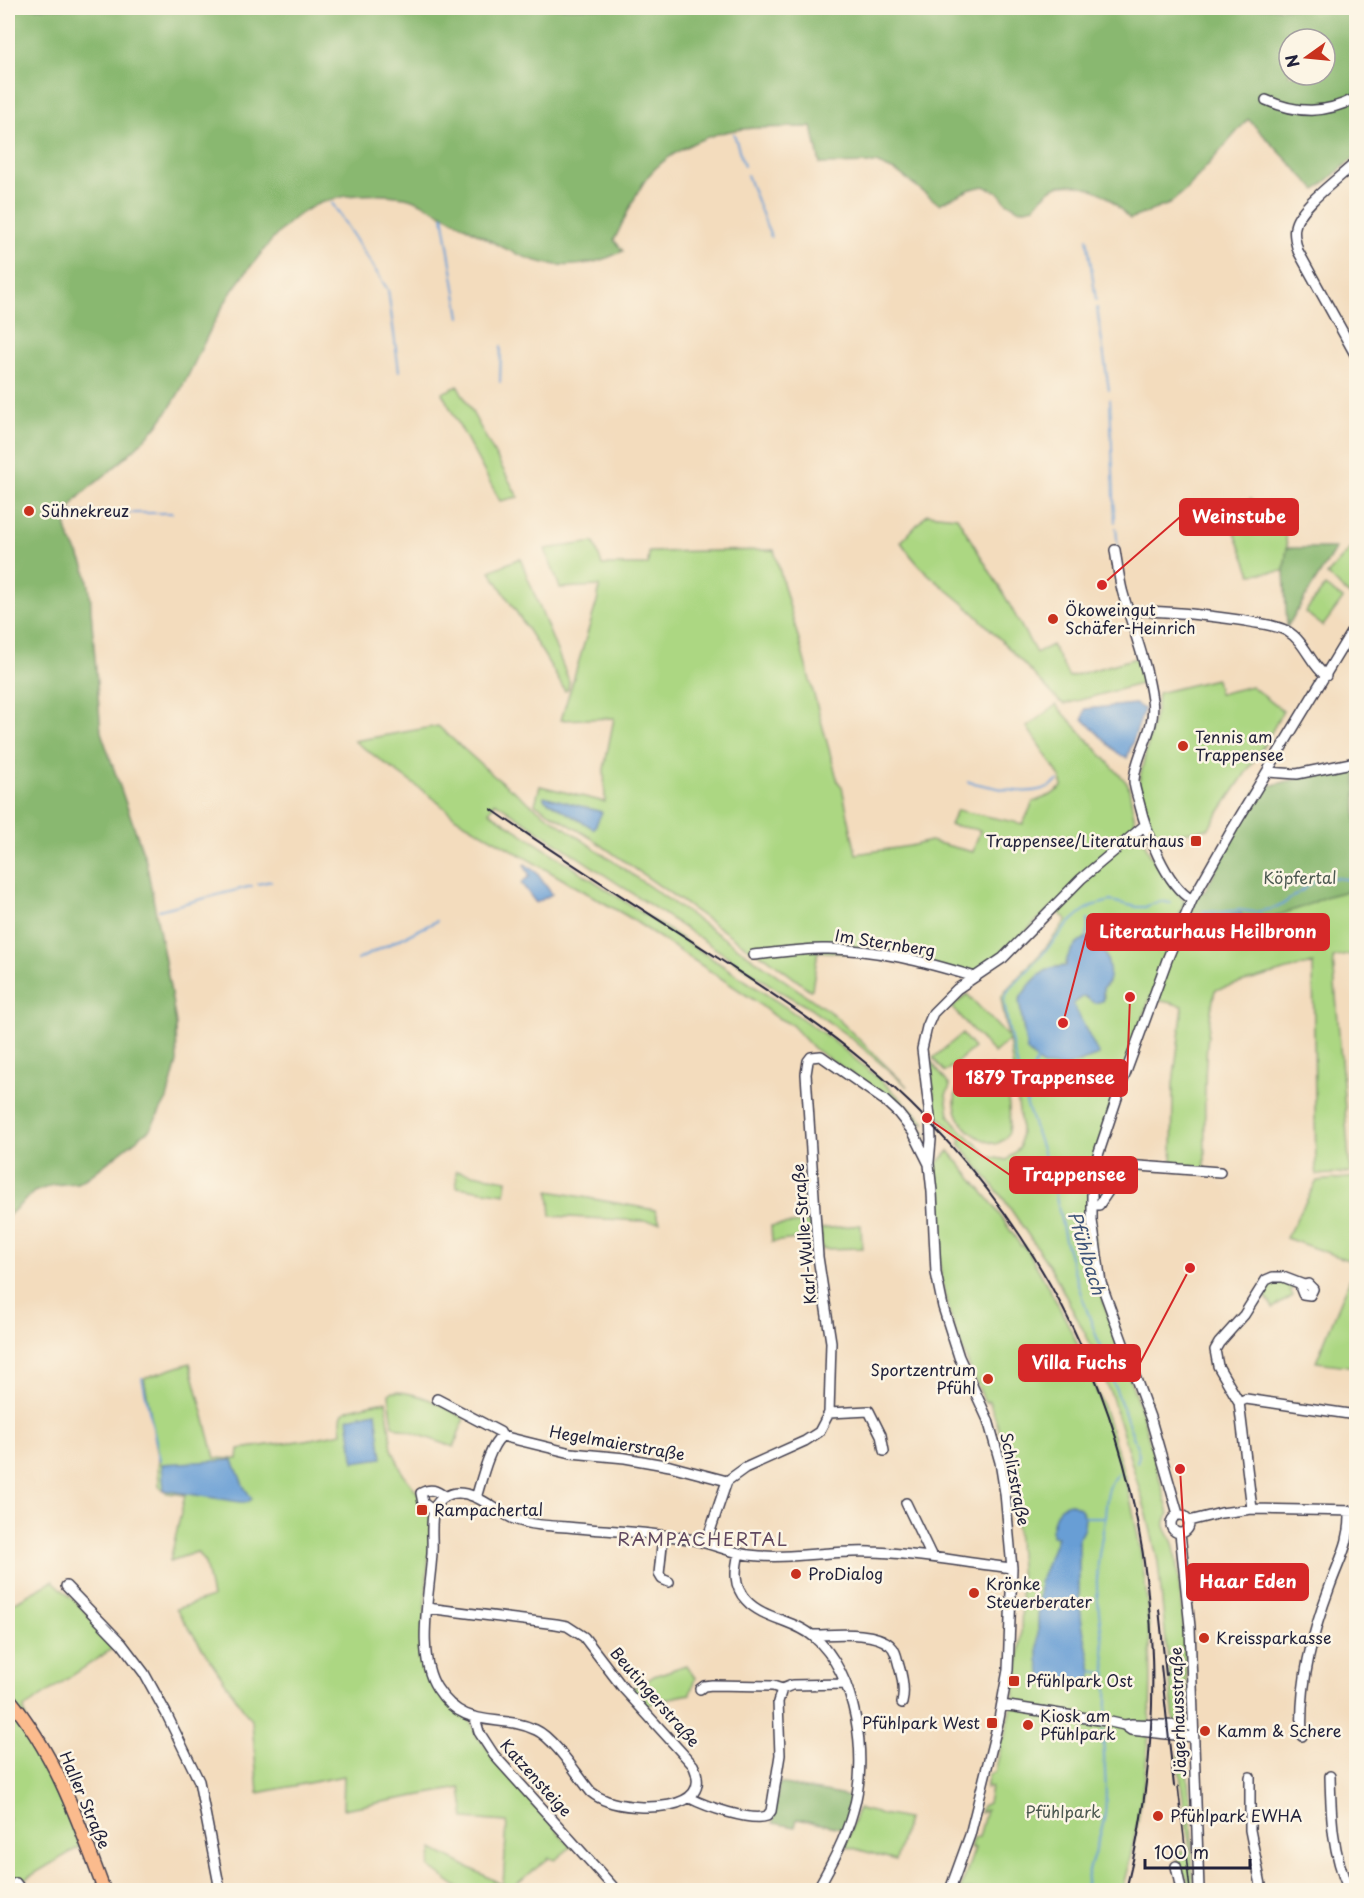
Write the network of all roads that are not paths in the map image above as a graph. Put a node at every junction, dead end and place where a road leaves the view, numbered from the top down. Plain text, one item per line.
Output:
1 (1356, 98) edge
2 (1266, 100) dead end
3 (1356, 162) edge
4 (1356, 356) edge
5 (1115, 550) dead end
6 (1130, 611) junction
7 (1356, 627) edge
8 (1326, 676) junction
9 (1356, 762) edge
10 (1268, 772) junction
11 (1144, 825) junction
12 (1192, 900) junction
13 (753, 955) dead end
14 (975, 977) junction
15 (816, 1055) joint
16 (929, 1164) junction
17 (1220, 1173) dead end
18 (1092, 1205) junction
19 (1304, 1285) dead end
20 (437, 1399) dead end
21 (1239, 1402) junction
22 (829, 1413) junction
23 (1356, 1415) edge
24 (502, 1436) junction
25 (884, 1451) dead end
26 (727, 1481) junction
27 (445, 1497) junction
28 (476, 1498) junction
29 (906, 1503) dead end
30 (1252, 1509) junction
31 (434, 1510) junction
32 (1353, 1511) edge
33 (1178, 1514) junction
34 (1189, 1521) junction
35 (1180, 1533) junction
36 (663, 1536) junction
37 (706, 1543) junction
38 (739, 1553) junction
39 (932, 1557) junction
40 (1012, 1568) junction
41 (669, 1582) dead end
42 (66, 1586) dead end
43 (427, 1608) junction
44 (813, 1635) junction
45 (846, 1684) junction
46 (700, 1689) dead end
47 (782, 1689) junction
48 (8, 1697) edge
49 (902, 1703) dead end
50 (1002, 1705) junction
51 (475, 1718) junction
52 (1124, 1725) junction
53 (1192, 1726) junction
54 (1302, 1736) dead end
55 (1193, 1737) junction
56 (1330, 1776) dead end
57 (1250, 1777) dead end
58 (690, 1798) junction
59 (1176, 1866) dead end
60 (104, 1890) edge
61 (220, 1890) edge
62 (616, 1890) edge
63 (818, 1890) edge
64 (951, 1890) edge
65 (1181, 1890) edge
66 (1199, 1890) edge
67 (1262, 1890) edge
68 (1349, 1890) edge

1 - 2 street
3 - 4 street
5 - 6 street
6 - 8 street
6 - 11 street
7 - 8 street
8 - 10 street
9 - 10 street
10 - 12 street
11 - 12 street
11 - 14 street
12 - 18 street
13 - 14 street, Im Sternberg
14 - 16 street
15 - 16 street, Schlizstraße
15 - 22 street, Karl-Wulle-Straße
16 - 40 street, Schlizstraße
17 - 18 street
18 - 33 street
19 - 21 street
20 - 24 street, Hegelmaierstraße
21 - 23 street
21 - 30 street
22 - 25 street
22 - 26 street
24 - 26 street, Hegelmaierstraße
24 - 28 street
26 - 37 street
27 - 28 street
27 - 31 street
27 - 31 street
28 - 36 street
29 - 39 street
30 - 32 street
30 - 34 street
31 - 43 street
32 - 54 street
33 - 34 street
33 - 35 street
34 - 35 street
35 - 53 street, Jägerhausstraße
36 - 37 street
36 - 41 street
37 - 38 street
38 - 39 street
38 - 44 street
39 - 40 street
40 - 50 street, Schlizstraße
42 - 61 street
43 - 51 street
43 - 58 street, Beutingerstraße
44 - 45 street
44 - 49 street
45 - 47 street
45 - 63 street
46 - 47 street
47 - 58 street
48 - 60 main road, Haller Straße
50 - 52 street
50 - 64 street, Schlizstraße
51 - 58 street
51 - 62 street, Katzensteige
52 - 53 street
52 - 55 street
53 - 55 street, Jägerhausstraße
55 - 66 street, Jägerhausstraße
56 - 68 street
57 - 67 street
59 - 65 street

